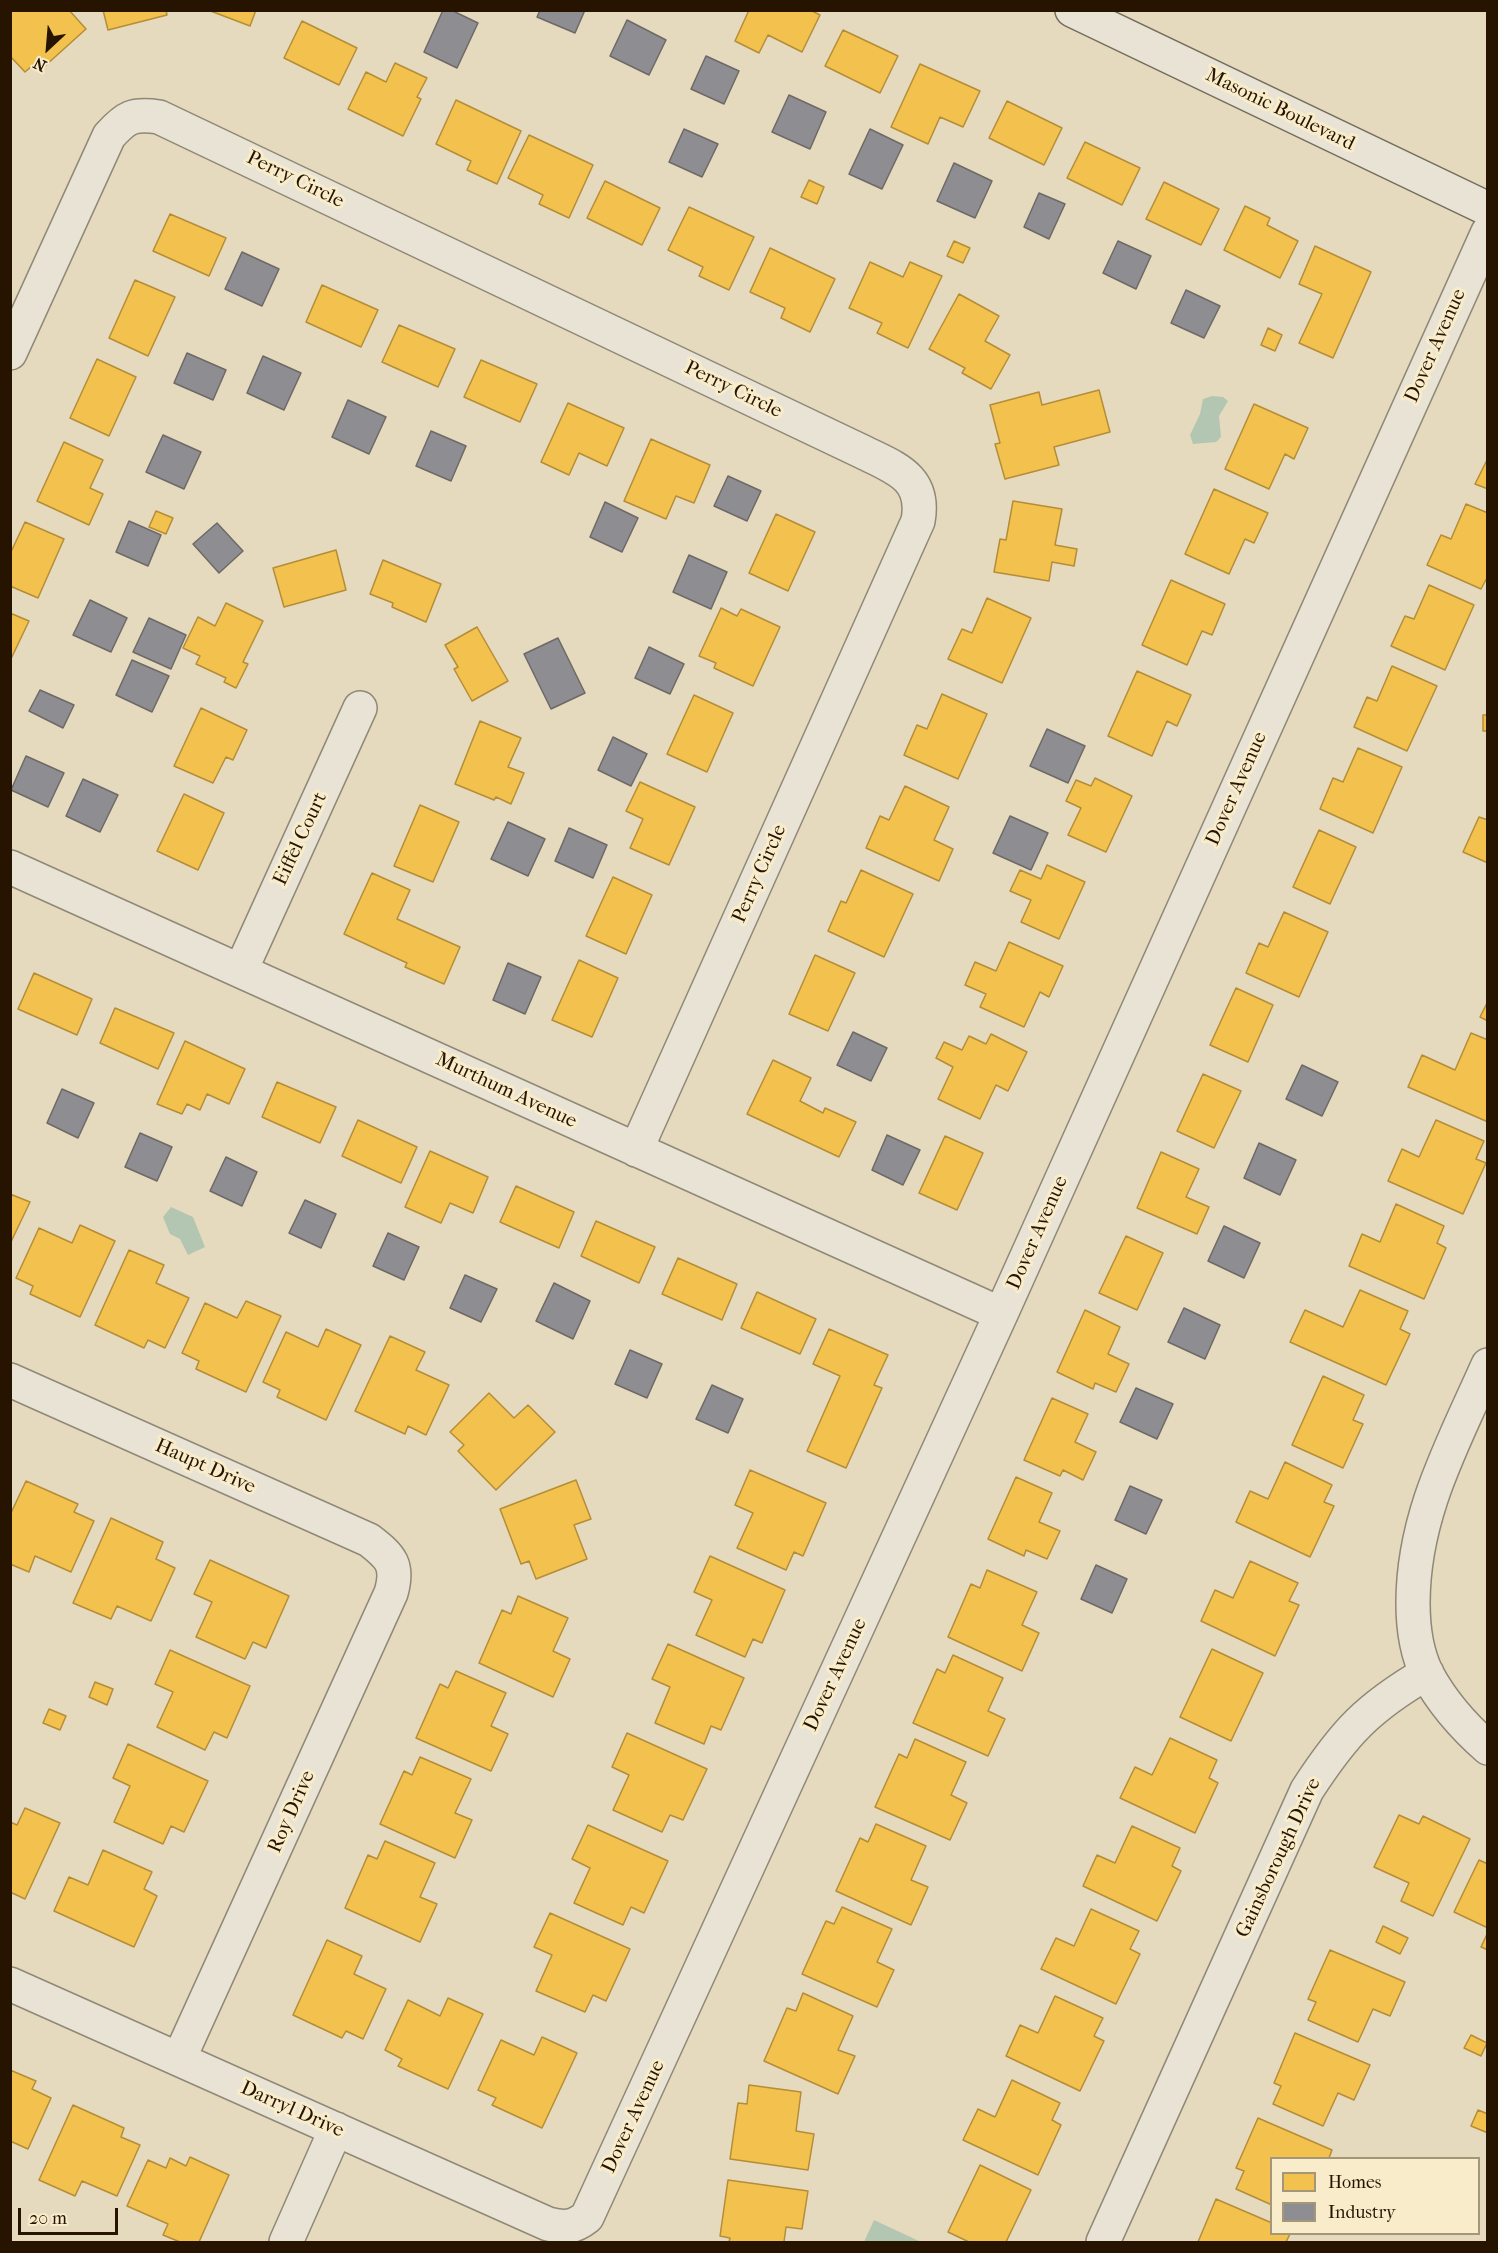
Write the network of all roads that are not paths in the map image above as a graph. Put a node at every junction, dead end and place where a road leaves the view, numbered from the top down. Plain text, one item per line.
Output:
1 (1072, 10) edge
2 (1488, 209) edge
3 (1488, 232) edge
4 (10, 353) edge
5 (360, 708) dead end
6 (10, 867) edge
7 (241, 970) junction
8 (636, 1150) junction
9 (1001, 1314) junction
10 (1488, 1365) edge
11 (10, 1380) edge
12 (393, 1563) joint
13 (1427, 1673) junction
14 (1488, 1748) edge
15 (10, 1983) edge
16 (179, 2059) junction
17 (336, 2129) junction
18 (576, 2226) joint
19 (286, 2242) edge
20 (1103, 2242) edge

1 - 2 street, Masonic Boulevard
3 - 9 street, Dover Avenue
4 - 8 street, Perry Circle
5 - 7 street, Eiffel Court
6 - 7 street, Murthum Avenue
7 - 8 street, Murthum Avenue
8 - 9 street, Murthum Avenue
9 - 18 street, Dover Avenue
10 - 13 street
11 - 12 street, Haupt Drive
12 - 16 street, Roy Drive
13 - 14 street
13 - 20 street, Gainsborough Drive
15 - 16 street, Darryl Drive
16 - 17 street, Darryl Drive
17 - 18 street, Darryl Drive
17 - 19 street

